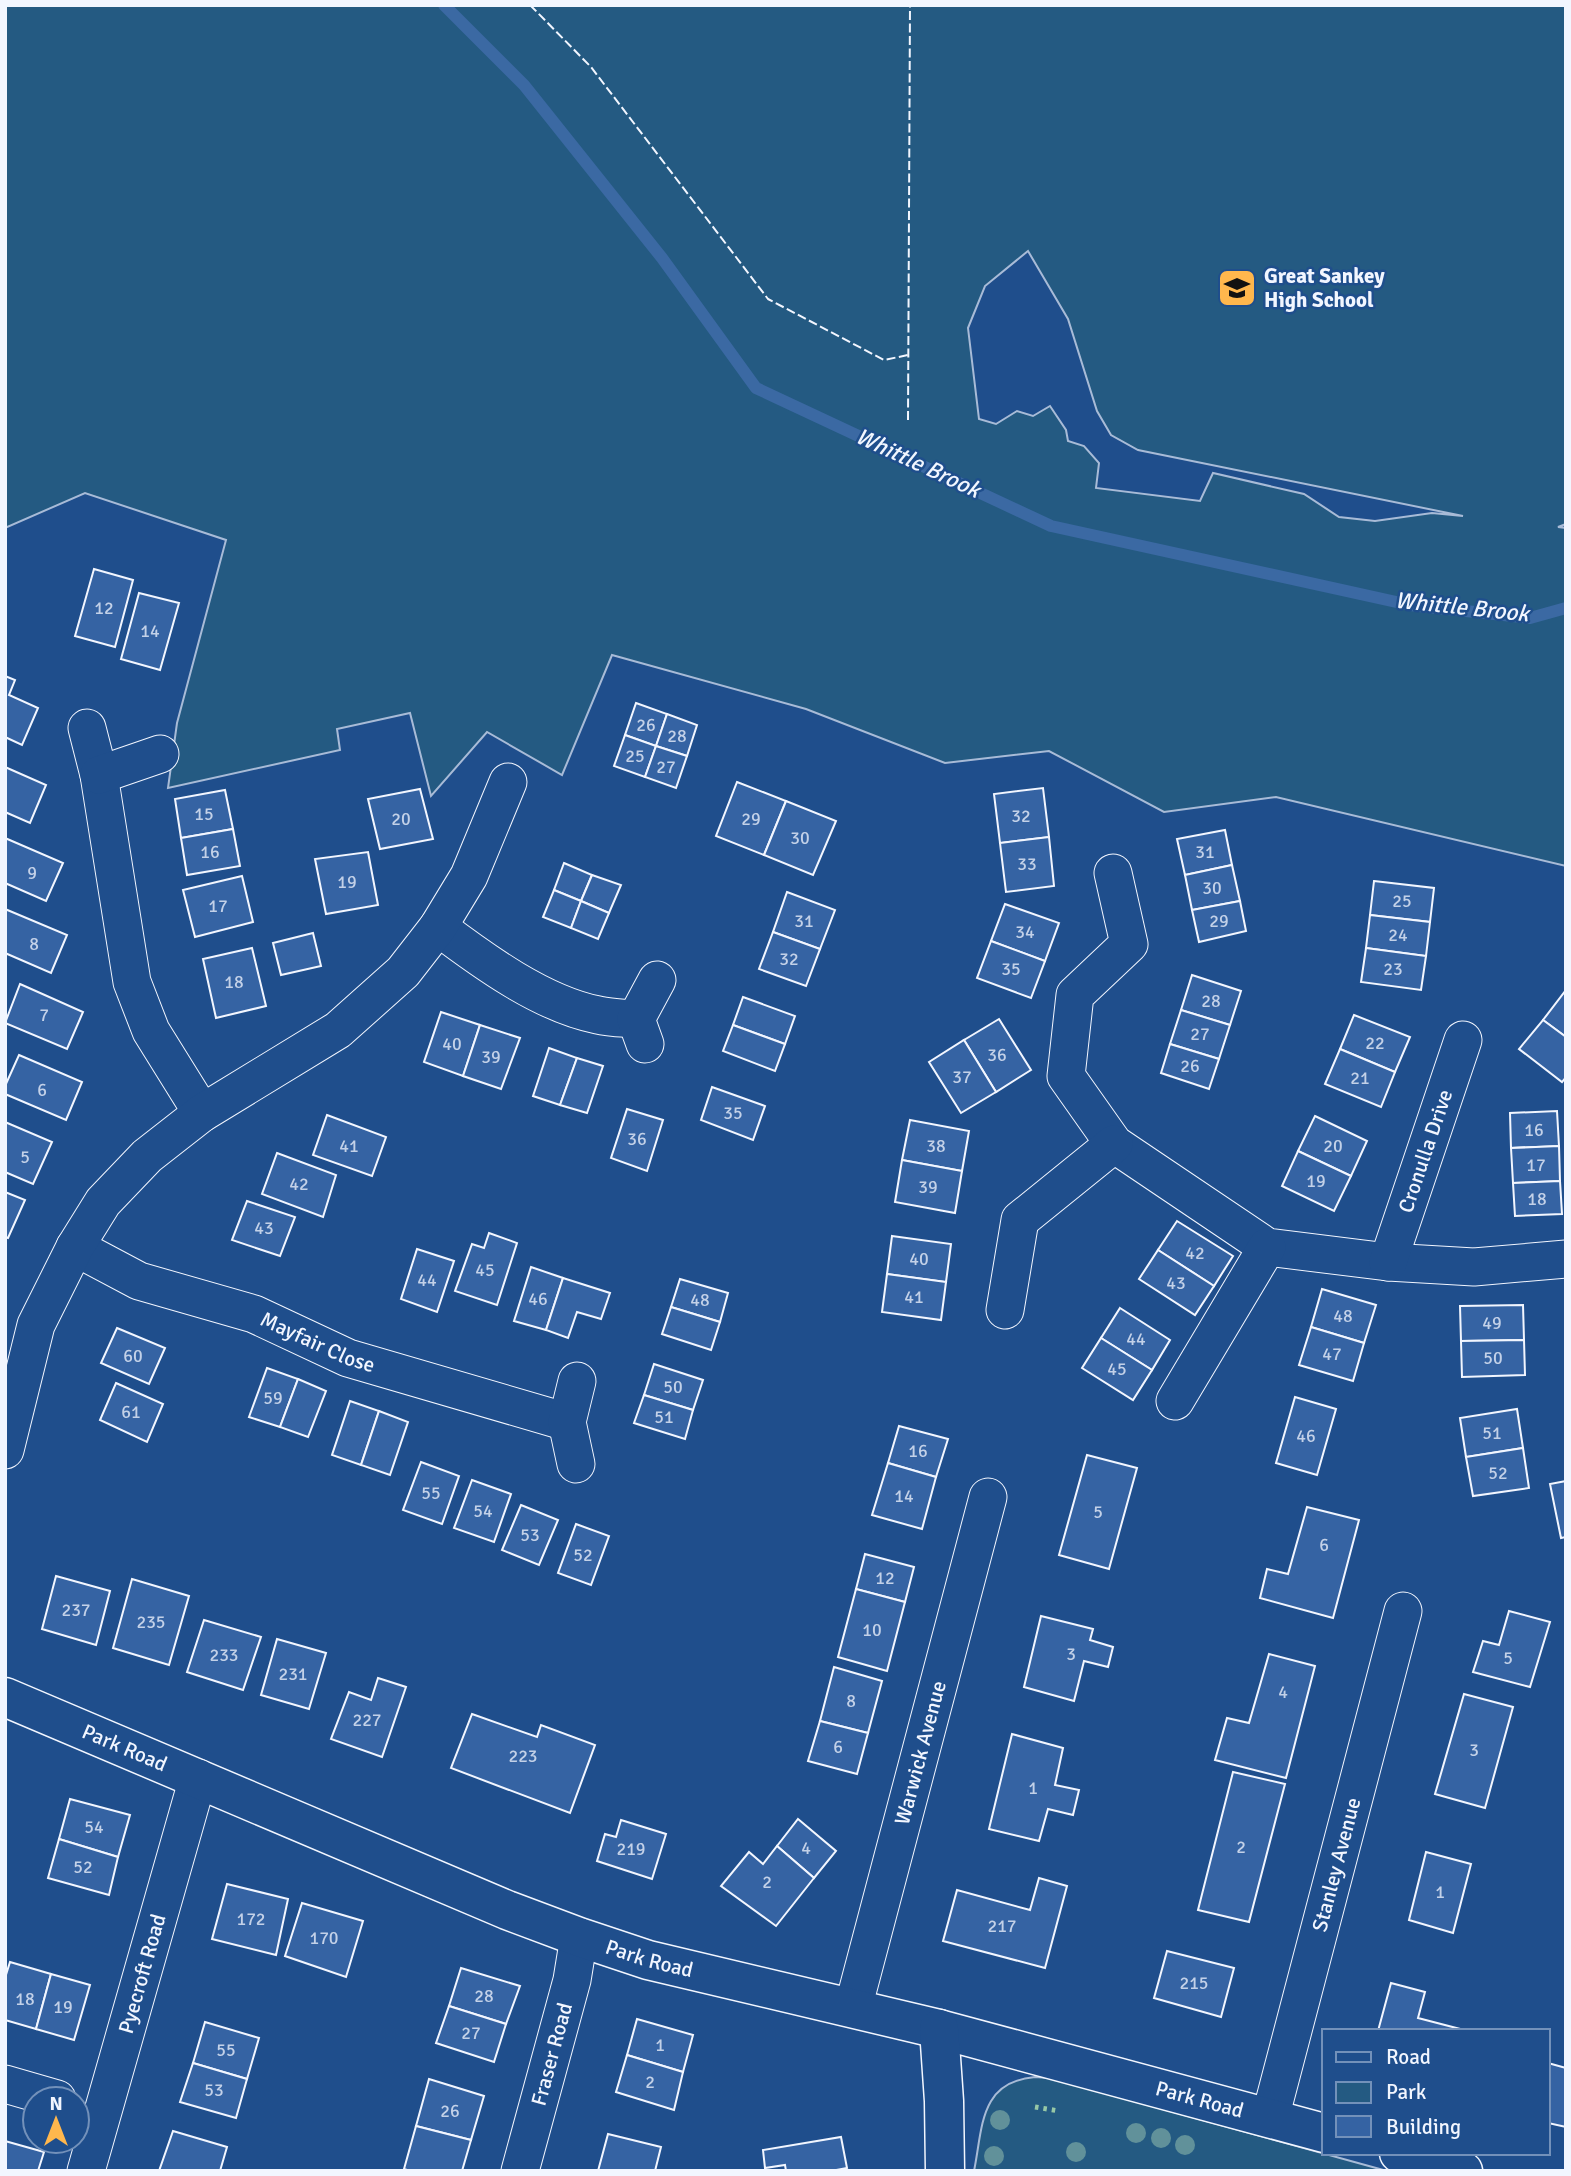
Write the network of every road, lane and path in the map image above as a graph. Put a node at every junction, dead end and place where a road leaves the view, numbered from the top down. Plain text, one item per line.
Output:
1 (87, 728) dead end
2 (160, 754) dead end
3 (99, 775) junction
4 (508, 782) dead end
5 (1113, 873) dead end
6 (438, 927) junction
7 (657, 979) dead end
8 (1463, 1040) dead end
9 (202, 1113) junction
10 (1114, 1144) junction
11 (75, 1247) junction
12 (1267, 1247) junction
13 (1566, 1259) edge
14 (1388, 1262) junction
15 (1004, 1310) dead end
16 (577, 1381) dead end
17 (1175, 1401) dead end
18 (567, 1422) junction
19 (5, 1450) edge
20 (576, 1464) dead end
21 (988, 1497) dead end
22 (1403, 1611) dead end
23 (5, 1697) edge
24 (198, 1778) junction
25 (579, 1937) junction
26 (853, 2008) junction
27 (939, 2029) junction
28 (91, 2102) edge
29 (1270, 2118) junction
30 (1322, 2132) edge
31 (1406, 2155) edge
32 (520, 2171) edge
33 (945, 2171) edge
34 (1463, 2171) edge

1 - 3 street
2 - 3 street
3 - 9 street
4 - 6 street
5 - 10 street
6 - 7 street
6 - 9 street
8 - 14 street, Cronulla Drive
9 - 11 street
10 - 12 street
10 - 15 street
11 - 18 street, Mayfair Close
11 - 19 street
12 - 14 street
12 - 17 street
13 - 14 street
16 - 18 street
18 - 20 street
21 - 26 street, Warwick Avenue
22 - 29 street, Stanley Avenue
23 - 24 street, Park Road
24 - 25 street, Park Road
24 - 28 street, Pyecroft Road
25 - 26 street, Park Road
25 - 32 street, Fraser Road
26 - 27 street, Park Road
27 - 29 street, Park Road
27 - 33 street
29 - 30 street, Park Road
31 - 34 street

